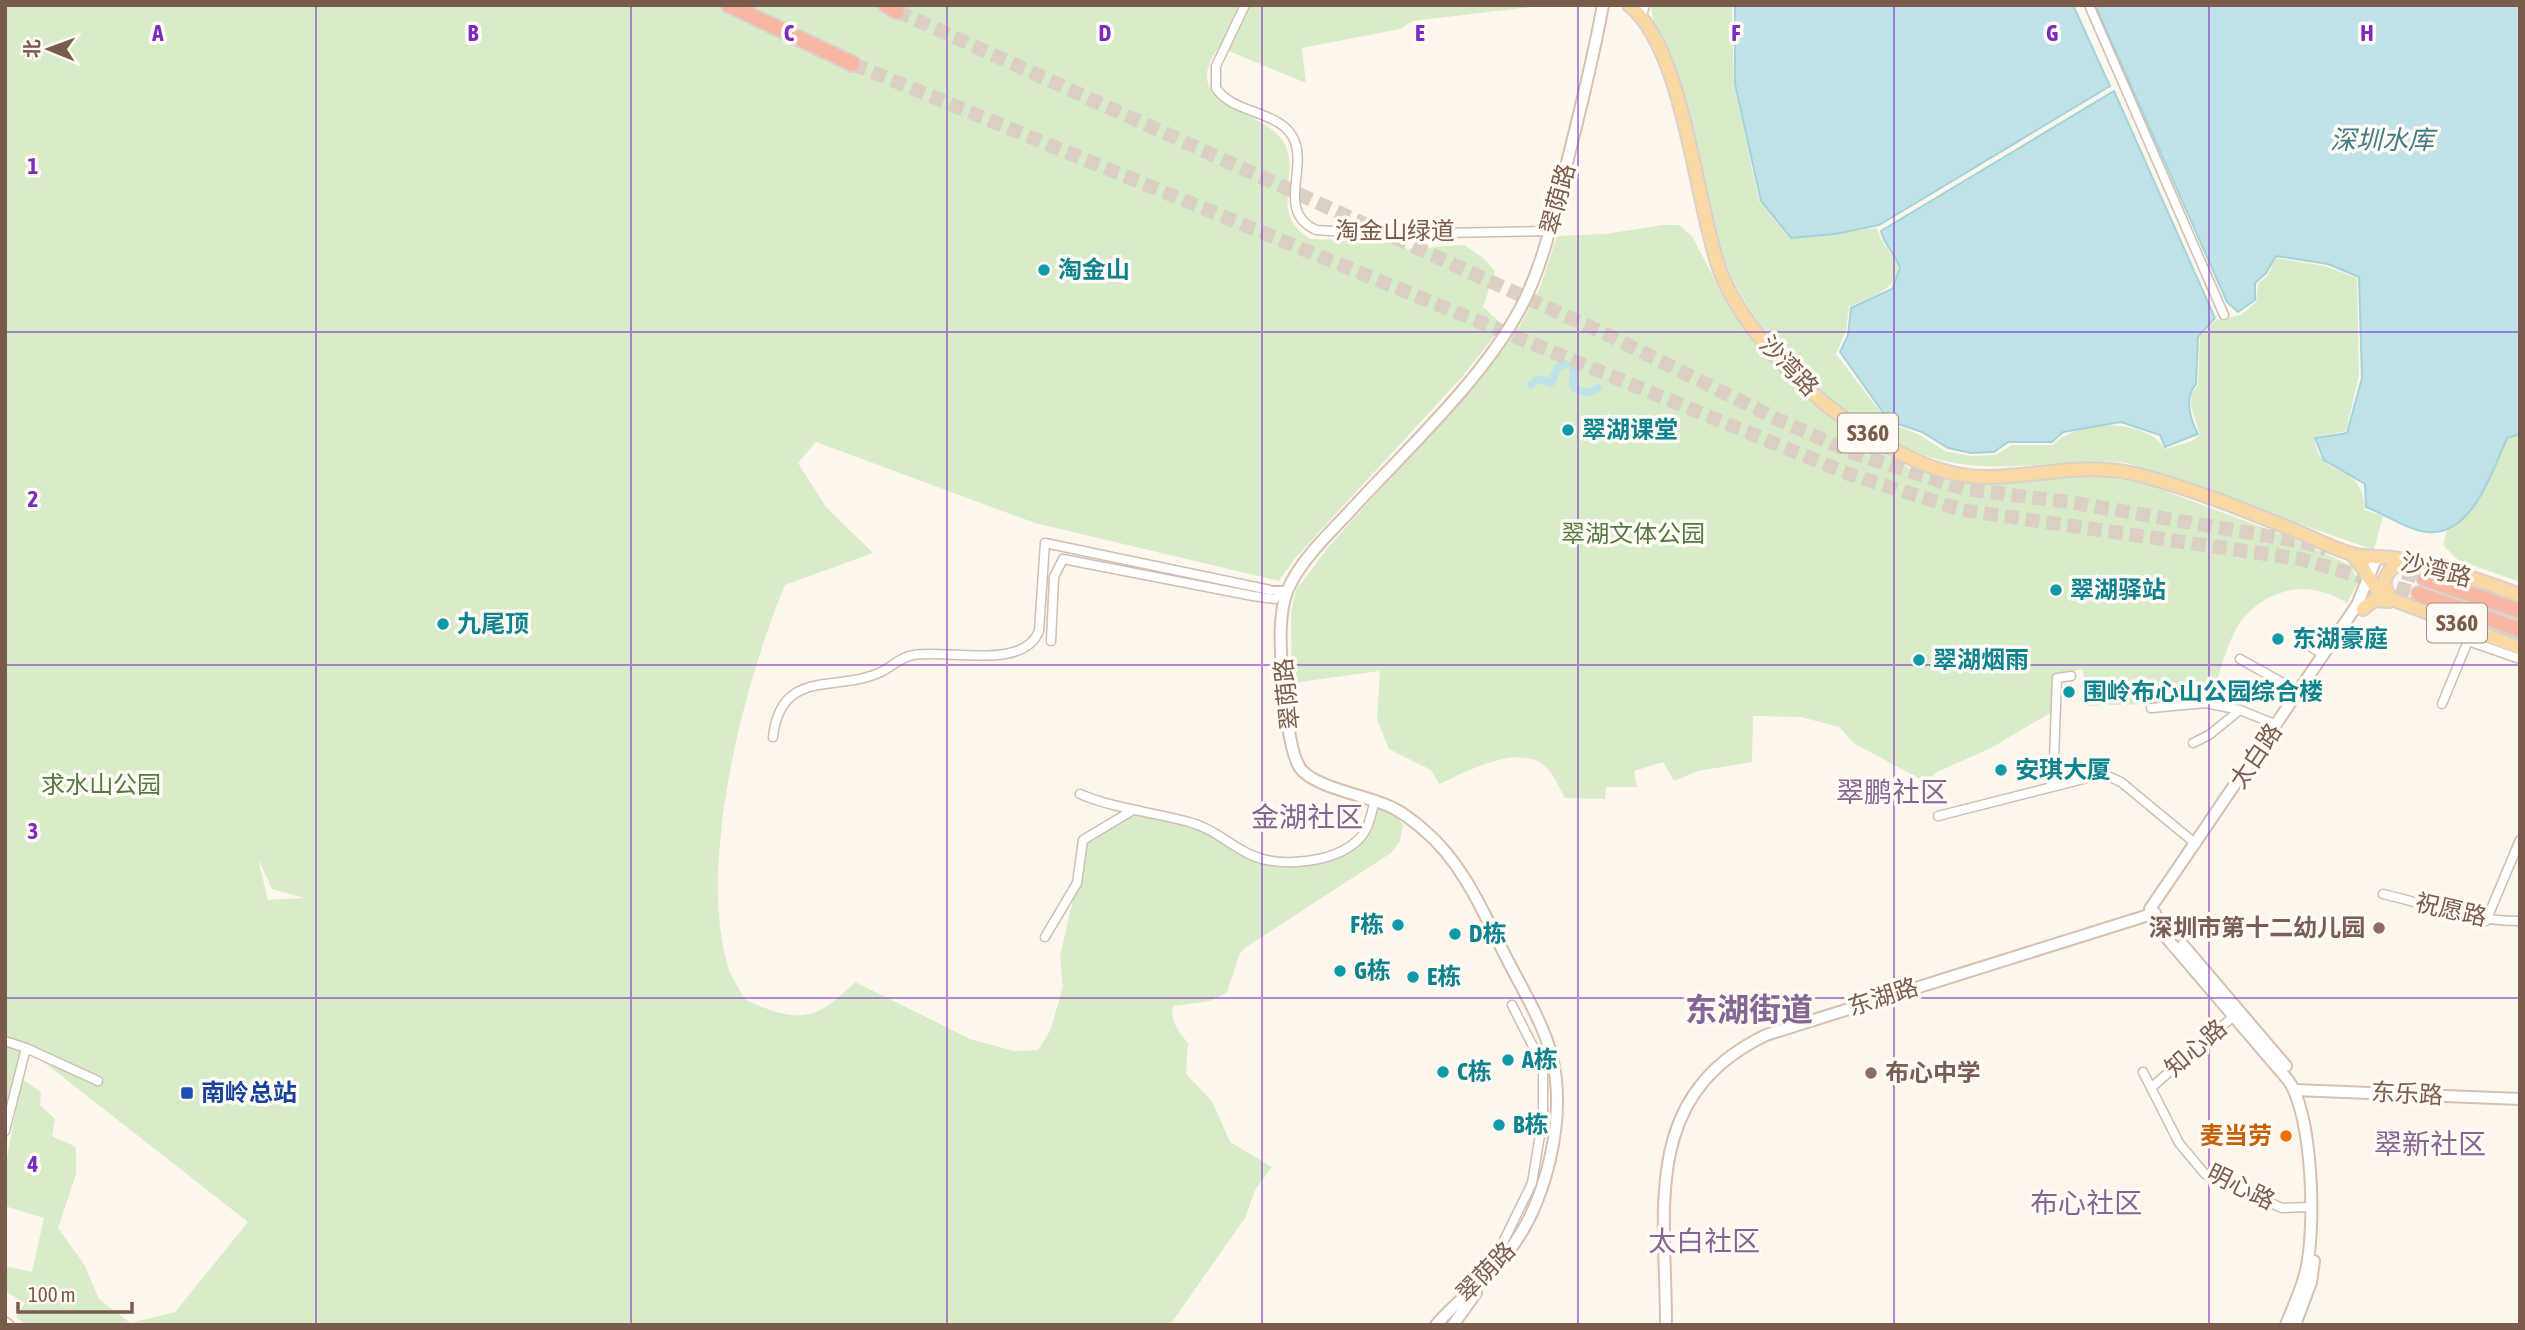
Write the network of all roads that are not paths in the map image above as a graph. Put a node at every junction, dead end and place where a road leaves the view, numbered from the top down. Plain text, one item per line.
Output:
1 (729, 5) edge
2 (1245, 5) edge
3 (1603, 5) edge
4 (1629, 5) edge
5 (2089, 5) edge
6 (1644, 10) edge
7 (853, 64) tunnel mouth
8 (1550, 231) junction
9 (2224, 315) dead end
10 (2350, 554) junction
11 (2376, 559) junction
12 (2404, 561) junction
13 (2425, 579) tunnel mouth
14 (2372, 582) junction
15 (1287, 591) junction
16 (2418, 594) tunnel mouth
17 (2520, 595) edge
18 (2393, 601) junction
19 (2363, 609) junction
20 (2520, 611) edge
21 (2520, 630) edge
22 (1051, 641) dead end
23 (2308, 645) dead end
24 (2520, 648) edge
25 (2327, 657) junction
26 (2240, 659) dead end
27 (2520, 659) edge
28 (2071, 676) dead end
29 (2302, 694) junction
30 (2441, 704) dead end
31 (2151, 708) dead end
32 (2240, 710) junction
33 (2280, 727) junction
34 (773, 737) dead end
35 (2193, 743) dead end
36 (2053, 785) junction
37 (1080, 794) dead end
38 (1375, 800) junction
39 (1133, 810) junction
40 (1938, 816) dead end
41 (2520, 840) edge
42 (2196, 844) junction
43 (2383, 894) dead end
44 (2153, 914) junction
45 (2486, 921) junction
46 (2520, 921) edge
47 (1045, 937) dead end
48 (1512, 1005) dead end
49 (2237, 1013) junction
50 (5, 1041) edge
51 (26, 1048) junction
52 (2143, 1072) dead end
53 (98, 1082) dead end
54 (2153, 1086) junction
55 (2298, 1090) junction
56 (2520, 1099) edge
57 (5, 1131) edge
58 (2310, 1207) junction
59 (1488, 1274) junction
60 (1473, 1286) junction
61 (1436, 1325) edge
62 (1453, 1325) edge
63 (1666, 1325) edge
64 (2286, 1325) edge
65 (2295, 1325) edge

1 - 7 highway
2 - 8 street, 淘金山绿道
3 - 8 street, 翠荫路
4 - 6 main road, 沙湾路 / S360
5 - 9 street
6 - 10 main road, 沙湾路 / S360
8 - 15 street, 翠荫路
10 - 11 main road, 沙湾路 / S360
10 - 14 main road, 沙湾路 / S360
11 - 12 main road, 沙湾路 / S360
11 - 14 street, 太白路
12 - 17 main road, 沙湾路 / S360
12 - 18 main road
13 - 20 highway
14 - 18 main road, 沙湾路 / S360
14 - 19 street, 太白路
14 - 25 street, 太白路
15 - 22 street
15 - 34 street
15 - 38 street, 翠荫路
16 - 21 highway
18 - 19 main road
18 - 24 main road, 沙湾路 / S360
19 - 25 street, 太白路
23 - 25 street
25 - 29 street, 太白路
26 - 29 street
27 - 30 street
28 - 36 street
29 - 33 street, 太白路
31 - 32 street
32 - 33 street
32 - 35 street
33 - 42 street, 太白路
33 - 44 street, 太白路
36 - 40 street
36 - 42 street
37 - 39 street
38 - 39 street
38 - 59 street, 翠荫路
39 - 47 street
41 - 45 street
42 - 44 street, 太白路
43 - 45 street, 祝愿路
44 - 49 street
44 - 63 street, 东湖路
45 - 46 street, 祝愿路
48 - 59 street
49 - 54 street, 知心路
49 - 55 street
50 - 51 street
51 - 53 street
51 - 57 street
52 - 54 street, 明心路
54 - 58 street, 明心路
55 - 56 street, 东乐路
55 - 58 street
55 - 65 street
58 - 64 street
59 - 60 street, 翠荫路
60 - 61 street, 翠荫路
60 - 62 street

